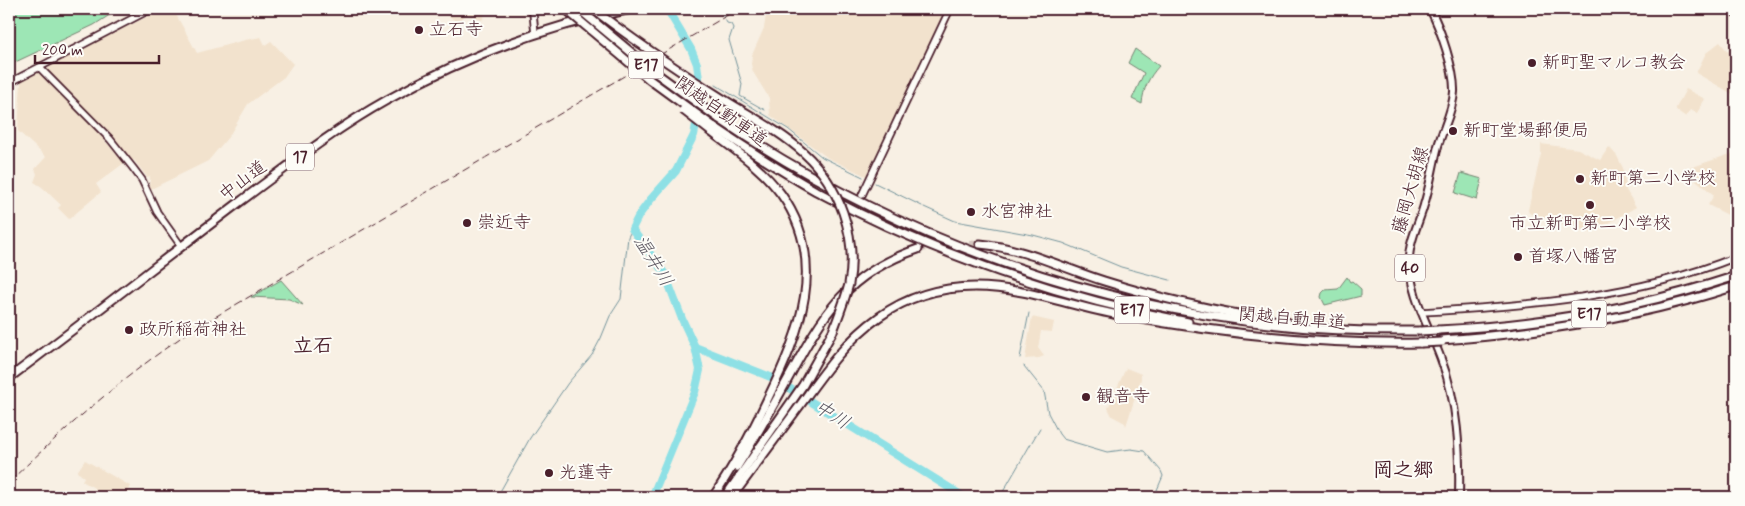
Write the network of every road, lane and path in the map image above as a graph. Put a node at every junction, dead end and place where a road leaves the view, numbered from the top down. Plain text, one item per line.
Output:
1 (151, 9) edge
2 (530, 9) edge
3 (578, 9) edge
4 (593, 9) edge
5 (631, 9) edge
6 (950, 9) edge
7 (1430, 9) edge
8 (1734, 9) edge
9 (566, 10) edge
10 (619, 10) edge
11 (1736, 14) edge
12 (535, 34) junction
13 (40, 68) junction
14 (9, 83) edge
15 (712, 129) junction
16 (862, 195) dead end
17 (980, 244) tunnel mouth
18 (182, 246) junction
19 (918, 249) tunnel mouth
20 (1736, 257) edge
21 (1736, 276) edge
22 (1736, 286) edge
23 (1421, 312) junction
24 (1360, 331) junction
25 (1421, 342) junction
26 (9, 378) edge
27 (713, 497) edge
28 (718, 497) edge
29 (725, 497) edge
30 (732, 497) edge
31 (1460, 497) edge

1 - 13 street
2 - 12 street
3 - 24 highway, 関越自動車道 / E17, bridge
4 - 29 highway, bridge
5 - 10 highway, 中山道 / 17
6 - 16 street
7 - 23 main road, 藤岡大胡線 / 40
8 - 11 street
9 - 15 highway, bridge
10 - 12 highway, 中山道 / 17
12 - 18 highway, 中山道 / 17
13 - 14 street
13 - 18 street
15 - 25 highway, 関越自動車道 / E17
15 - 27 highway
17 - 24 highway
18 - 26 highway, 中山道 / 17
19 - 28 highway
20 - 23 street
21 - 24 highway, 関越自動車道 / E17, bridge
22 - 25 highway, 関越自動車道 / E17, bridge
23 - 31 main road, 藤岡大胡線 / 40
25 - 30 highway

